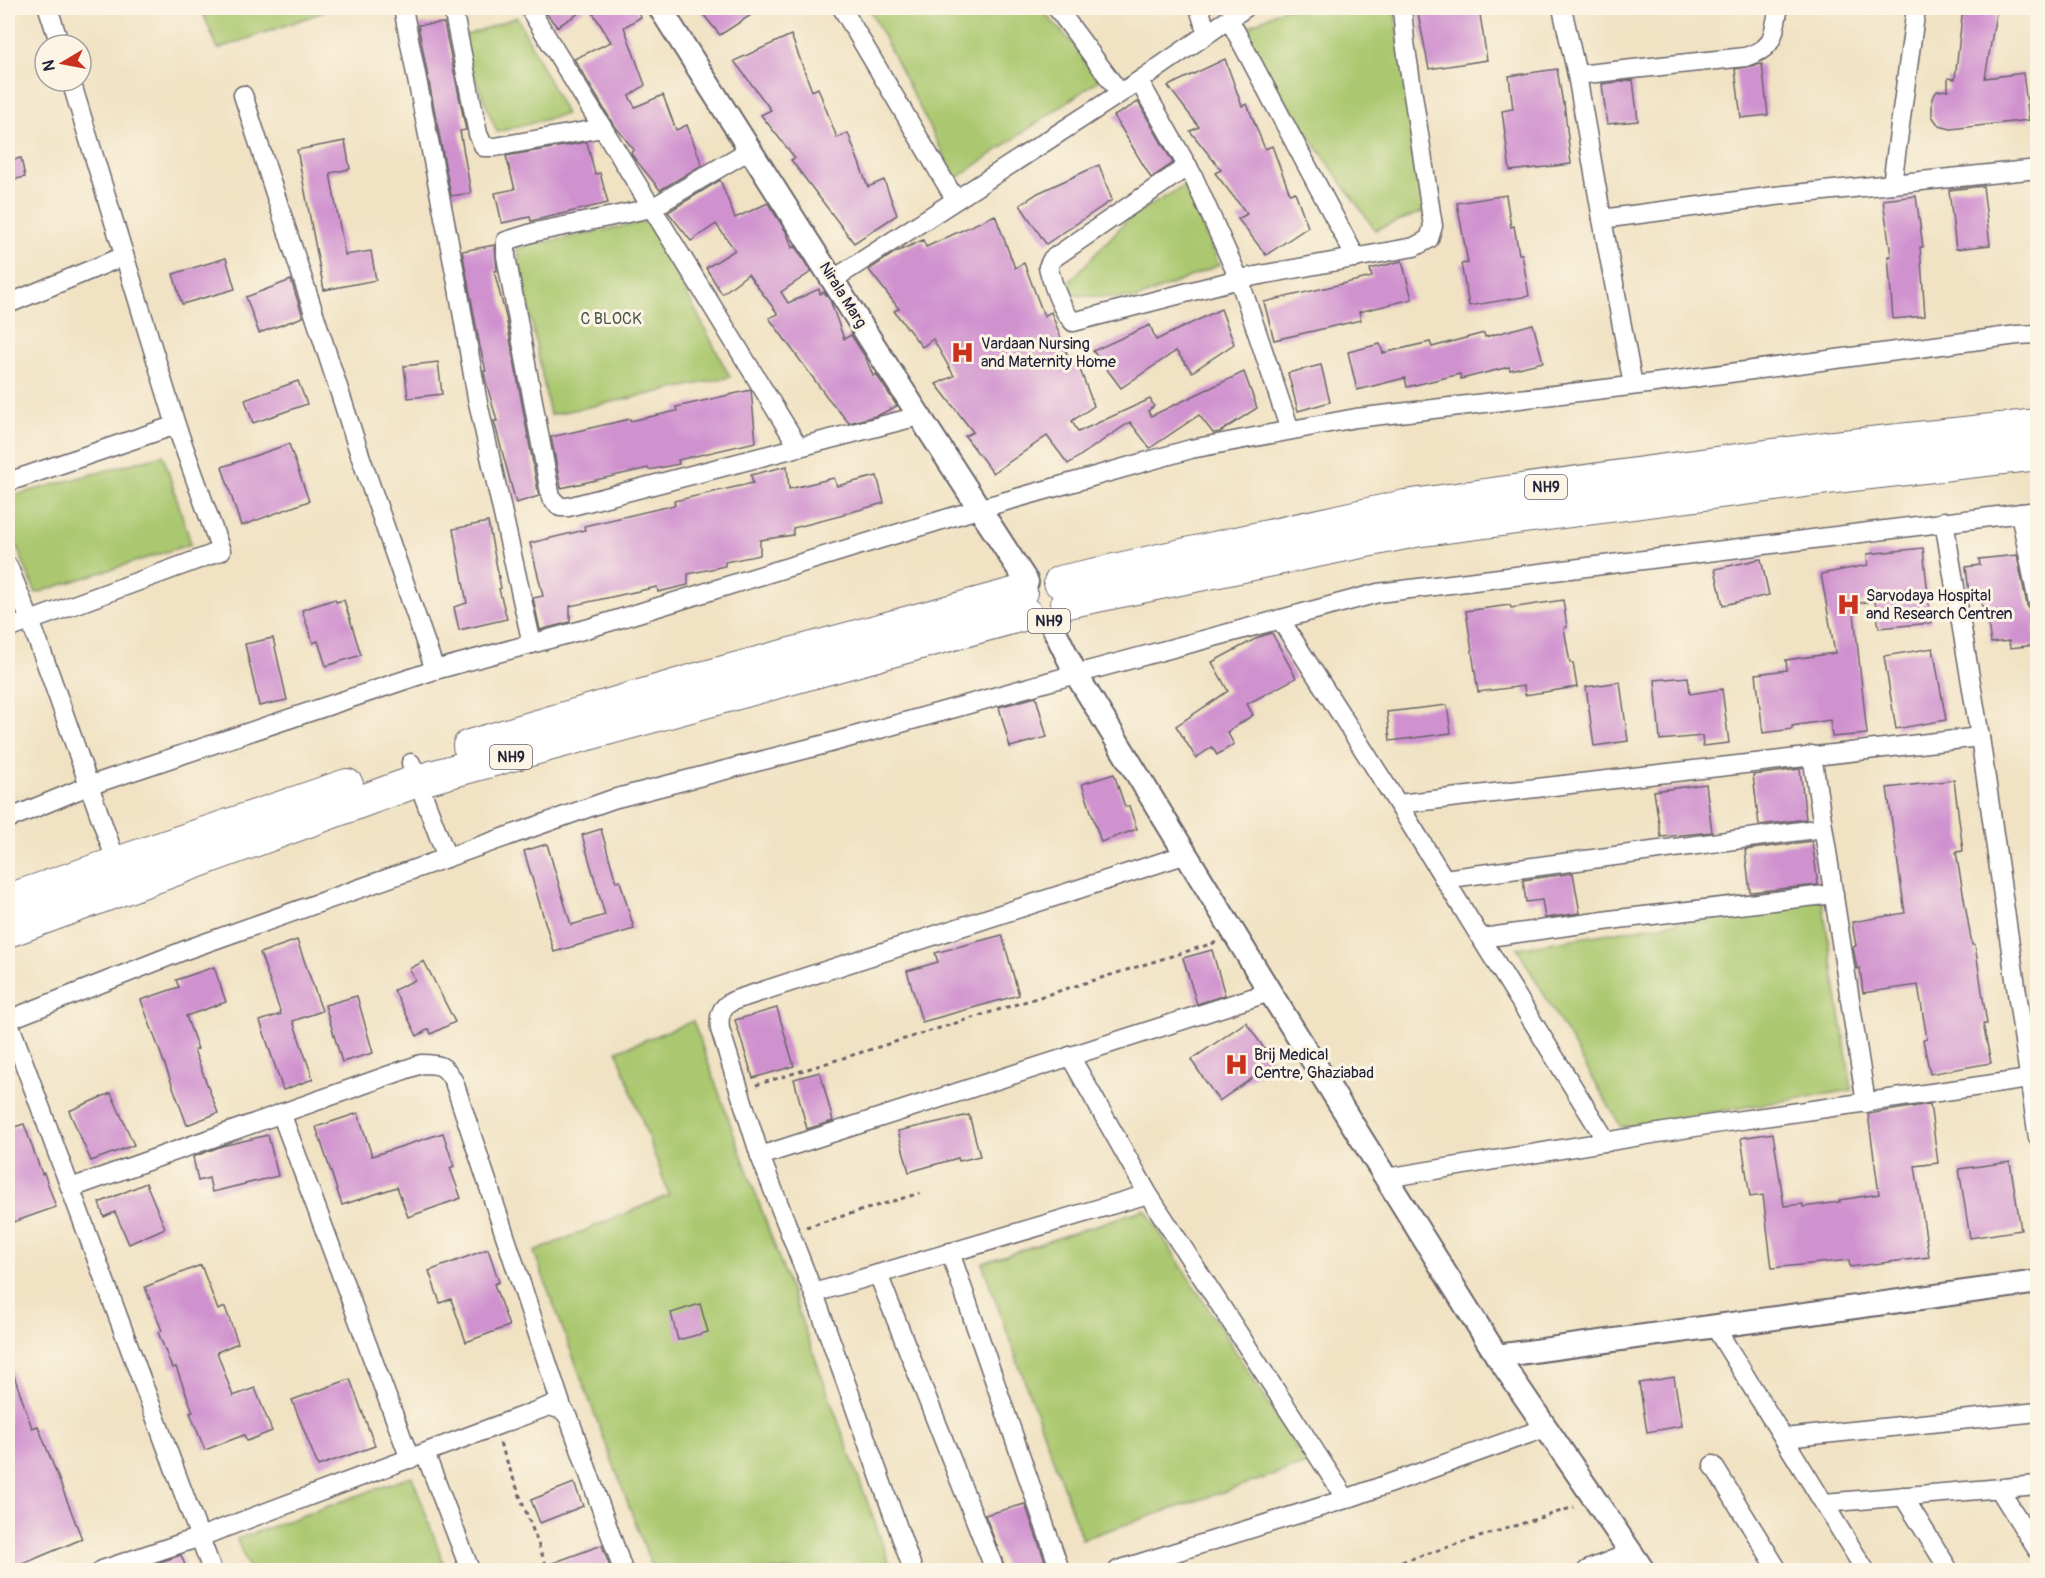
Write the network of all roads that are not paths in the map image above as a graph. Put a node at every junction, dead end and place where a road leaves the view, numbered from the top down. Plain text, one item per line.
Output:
1 (48, 8) edge
2 (403, 8) edge
3 (454, 8) edge
4 (529, 8) edge
5 (660, 8) edge
6 (842, 8) edge
7 (1057, 8) edge
8 (1199, 8) edge
9 (1245, 8) edge
10 (1402, 8) edge
11 (1562, 8) edge
12 (1779, 8) edge
13 (1916, 8) edge
14 (1229, 19) junction
15 (56, 33) edge
16 (1207, 34) junction
17 (1577, 75) junction
18 (1139, 81) junction
19 (74, 93) edge
20 (1120, 93) junction
21 (243, 95) dead end
22 (603, 128) junction
23 (751, 149) junction
24 (1188, 166) junction
25 (2037, 169) edge
26 (1892, 184) junction
27 (955, 199) junction
28 (652, 208) junction
29 (1602, 219) junction
30 (124, 256) junction
31 (1356, 258) junction
32 (834, 279) junction
33 (1239, 279) junction
34 (8, 303) edge
35 (2037, 334) edge
36 (1633, 385) junction
37 (919, 416) junction
38 (176, 425) junction
39 (2037, 425) edge
40 (1290, 430) junction
41 (798, 446) junction
42 (2037, 454) edge
43 (8, 482) edge
44 (978, 509) junction
45 (2029, 512) edge
46 (1944, 522) junction
47 (8, 566) edge
48 (1042, 599) junction
49 (2037, 603) edge
50 (31, 619) junction
51 (1280, 619) junction
52 (8, 629) edge
53 (532, 644) junction
54 (435, 670) junction
55 (1076, 674) junction
56 (1980, 737) junction
57 (1812, 756) junction
58 (414, 772) junction
59 (88, 786) junction
60 (1398, 804) junction
61 (8, 819) edge
62 (1823, 828) junction
63 (1187, 854) junction
64 (447, 858) junction
65 (117, 863) junction
66 (1444, 879) junction
67 (1834, 894) junction
68 (8, 900) edge
69 (8, 931) edge
70 (1482, 938) junction
71 (1270, 992) junction
72 (8, 1020) edge
73 (1070, 1056) junction
74 (2029, 1079) junction
75 (1866, 1103) junction
76 (281, 1113) junction
77 (2037, 1137) edge
78 (1607, 1142) junction
79 (760, 1156) junction
80 (1386, 1178) junction
81 (71, 1188) junction
82 (1148, 1194) junction
83 (950, 1252) junction
84 (878, 1274) junction
85 (2037, 1282) edge
86 (814, 1293) junction
87 (1715, 1327) junction
88 (1497, 1356) junction
89 (563, 1410) junction
90 (2037, 1412) edge
91 (1545, 1428) junction
92 (1784, 1438) junction
93 (418, 1456) junction
94 (1713, 1465) dead end
95 (2037, 1485) edge
96 (1999, 1489) junction
97 (1903, 1496) junction
98 (1346, 1498) junction
99 (1824, 1503) junction
100 (200, 1536) junction
101 (2037, 1551) edge
102 (1638, 1561) edge
103 (102, 1570) edge
104 (212, 1570) edge
105 (470, 1570) edge
106 (622, 1570) edge
107 (913, 1570) edge
108 (995, 1570) edge
109 (1060, 1570) edge
110 (1118, 1570) edge
111 (1587, 1570) edge
112 (1778, 1570) edge
113 (1865, 1570) edge
114 (1948, 1570) edge

1 - 15 street
2 - 53 street
3 - 22 street
4 - 22 street
5 - 23 street, Nirala Marg
6 - 27 street
7 - 20 street
8 - 16 street
9 - 14 street
10 - 31 street
11 - 17 street
12 - 17 street
13 - 26 street
14 - 16 street
14 - 31 street
16 - 18 street
17 - 29 street
18 - 20 street
18 - 24 street
19 - 30 street
20 - 27 street
21 - 54 street
22 - 28 street
23 - 28 street
23 - 32 street, Nirala Marg
24 - 33 street
24 - 33 street
25 - 26 street
26 - 29 street
27 - 32 street
28 - 41 street
28 - 41 street
29 - 36 street
30 - 34 street
30 - 38 street
31 - 33 street
32 - 37 street, Nirala Marg
33 - 40 street
35 - 36 street
36 - 40 street
37 - 41 street
37 - 44 street, Nirala Marg
38 - 43 street
38 - 50 street
39 - 48 highway, NH9
40 - 44 street
42 - 48 highway, NH9
44 - 48 street, Nirala Marg
44 - 53 street
45 - 46 street
45 - 49 street
46 - 51 street
46 - 56 street
47 - 50 street
48 - 55 street, Nirala Marg
48 - 58 highway, NH9
50 - 52 street
50 - 59 street
51 - 55 street
51 - 60 street
53 - 54 street
54 - 59 street
55 - 63 street, Nirala Marg
55 - 64 street
56 - 57 street
56 - 74 street
57 - 60 street
57 - 62 street
58 - 64 street
58 - 65 highway, NH9
58 - 69 highway, NH9
59 - 61 street
59 - 65 street
60 - 66 street
62 - 66 street
62 - 67 street
63 - 71 street, Nirala Marg
63 - 79 street
64 - 72 street
65 - 68 highway, NH9
66 - 70 street
67 - 70 street
67 - 75 street
70 - 78 street
71 - 73 street
71 - 80 street, Nirala Marg
72 - 81 street
73 - 79 street
73 - 82 street
74 - 75 street
74 - 77 street
75 - 78 street
76 - 81 street
76 - 89 street
76 - 93 street
78 - 80 street
79 - 86 street
80 - 88 street, Nirala Marg
81 - 100 street
82 - 83 street
82 - 98 street
83 - 84 street
83 - 109 street
84 - 86 street
84 - 108 street
85 - 87 street
86 - 107 street
87 - 88 street
87 - 92 street
88 - 91 street, Nirala Marg
89 - 93 street
89 - 106 street
90 - 92 street
91 - 98 street
91 - 102 street, Nirala Marg
92 - 99 street
93 - 100 street
93 - 105 street
94 - 112 street
95 - 96 street
96 - 97 street
96 - 101 street
97 - 99 street
97 - 114 street
98 - 110 street
99 - 113 street
100 - 103 street
100 - 104 street
102 - 111 street

